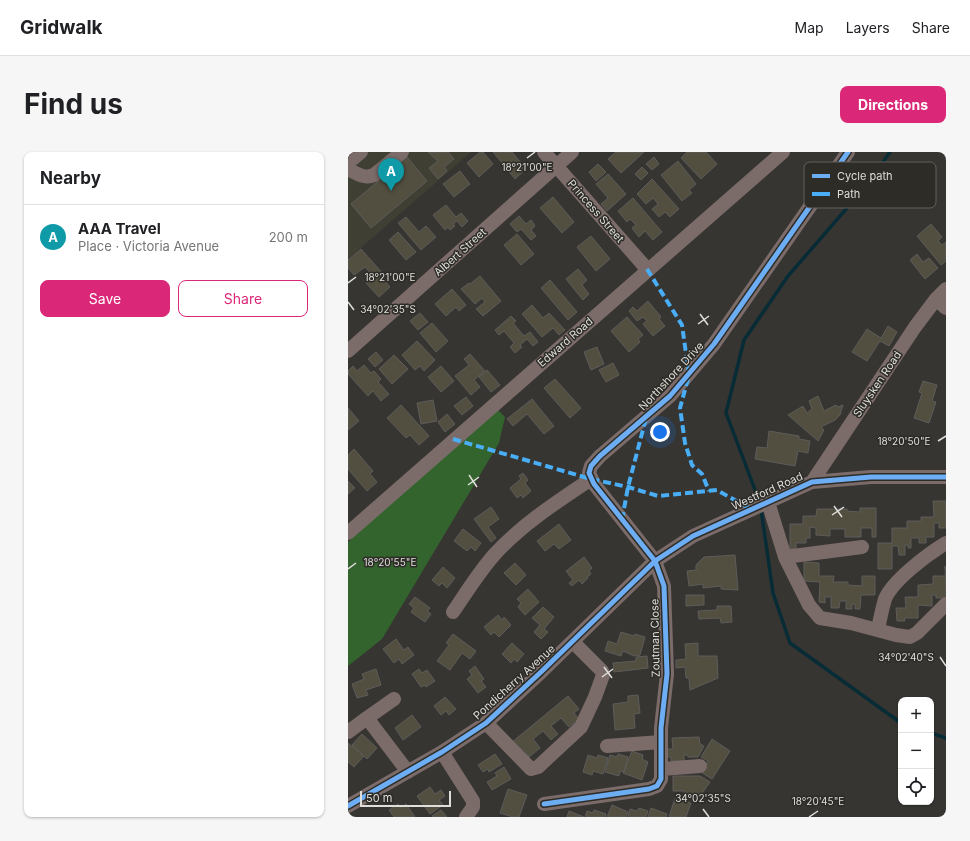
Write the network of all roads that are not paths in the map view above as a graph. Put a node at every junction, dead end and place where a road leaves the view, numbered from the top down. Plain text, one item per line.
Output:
1 (360, 152) edge
2 (402, 152) edge
3 (544, 152) edge
4 (572, 152) edge
5 (783, 152) edge
6 (848, 152) edge
7 (841, 162) edge
8 (348, 163) edge
9 (556, 166) junction
10 (348, 170) edge
11 (809, 208) edge
12 (647, 269) junction
13 (946, 289) edge
14 (941, 303) edge
15 (348, 351) edge
16 (946, 477) edge
17 (591, 479) junction
18 (812, 482) junction
19 (768, 502) junction
20 (348, 533) edge
21 (946, 543) edge
22 (862, 547) dead end
23 (785, 557) junction
24 (655, 561) junction
25 (946, 604) edge
26 (453, 612) dead end
27 (878, 629) junction
28 (573, 642) junction
29 (394, 699) dead end
30 (367, 718) junction
31 (486, 723) junction
32 (348, 732) edge
33 (661, 742) junction
34 (607, 746) dead end
35 (442, 752) junction
36 (700, 766) dead end
37 (662, 769) junction
38 (408, 772) junction
39 (544, 804) dead end
40 (348, 806) edge
41 (466, 817) edge

1 - 8 street
2 - 10 street
3 - 9 street, Princess Street
4 - 9 street, Albert Street
5 - 12 street, Edward Road
6 - 7 street, Northshore Drive
9 - 12 street, Princess Street
9 - 15 street, Albert Street
11 - 17 street, Northshore Drive
12 - 20 street, Edward Road
13 - 14 street, Sluysken Road
14 - 18 street, Sluysken Road
16 - 18 street, Westford Road
17 - 24 street
17 - 26 street
18 - 19 street, Westford Road
19 - 23 street
19 - 24 street, Westford Road
21 - 27 street
22 - 23 street
23 - 27 street
24 - 28 street, Pondicherry Avenue
24 - 33 street, Zoutman Close
25 - 27 street
28 - 31 street, Pondicherry Avenue
28 - 31 street
29 - 30 street
30 - 32 street
30 - 38 street
31 - 35 street, Pondicherry Avenue
33 - 34 street
33 - 37 street, Zoutman Close
35 - 38 street, Pondicherry Avenue
35 - 41 street
36 - 37 street
37 - 39 street
38 - 40 street, Pondicherry Avenue

